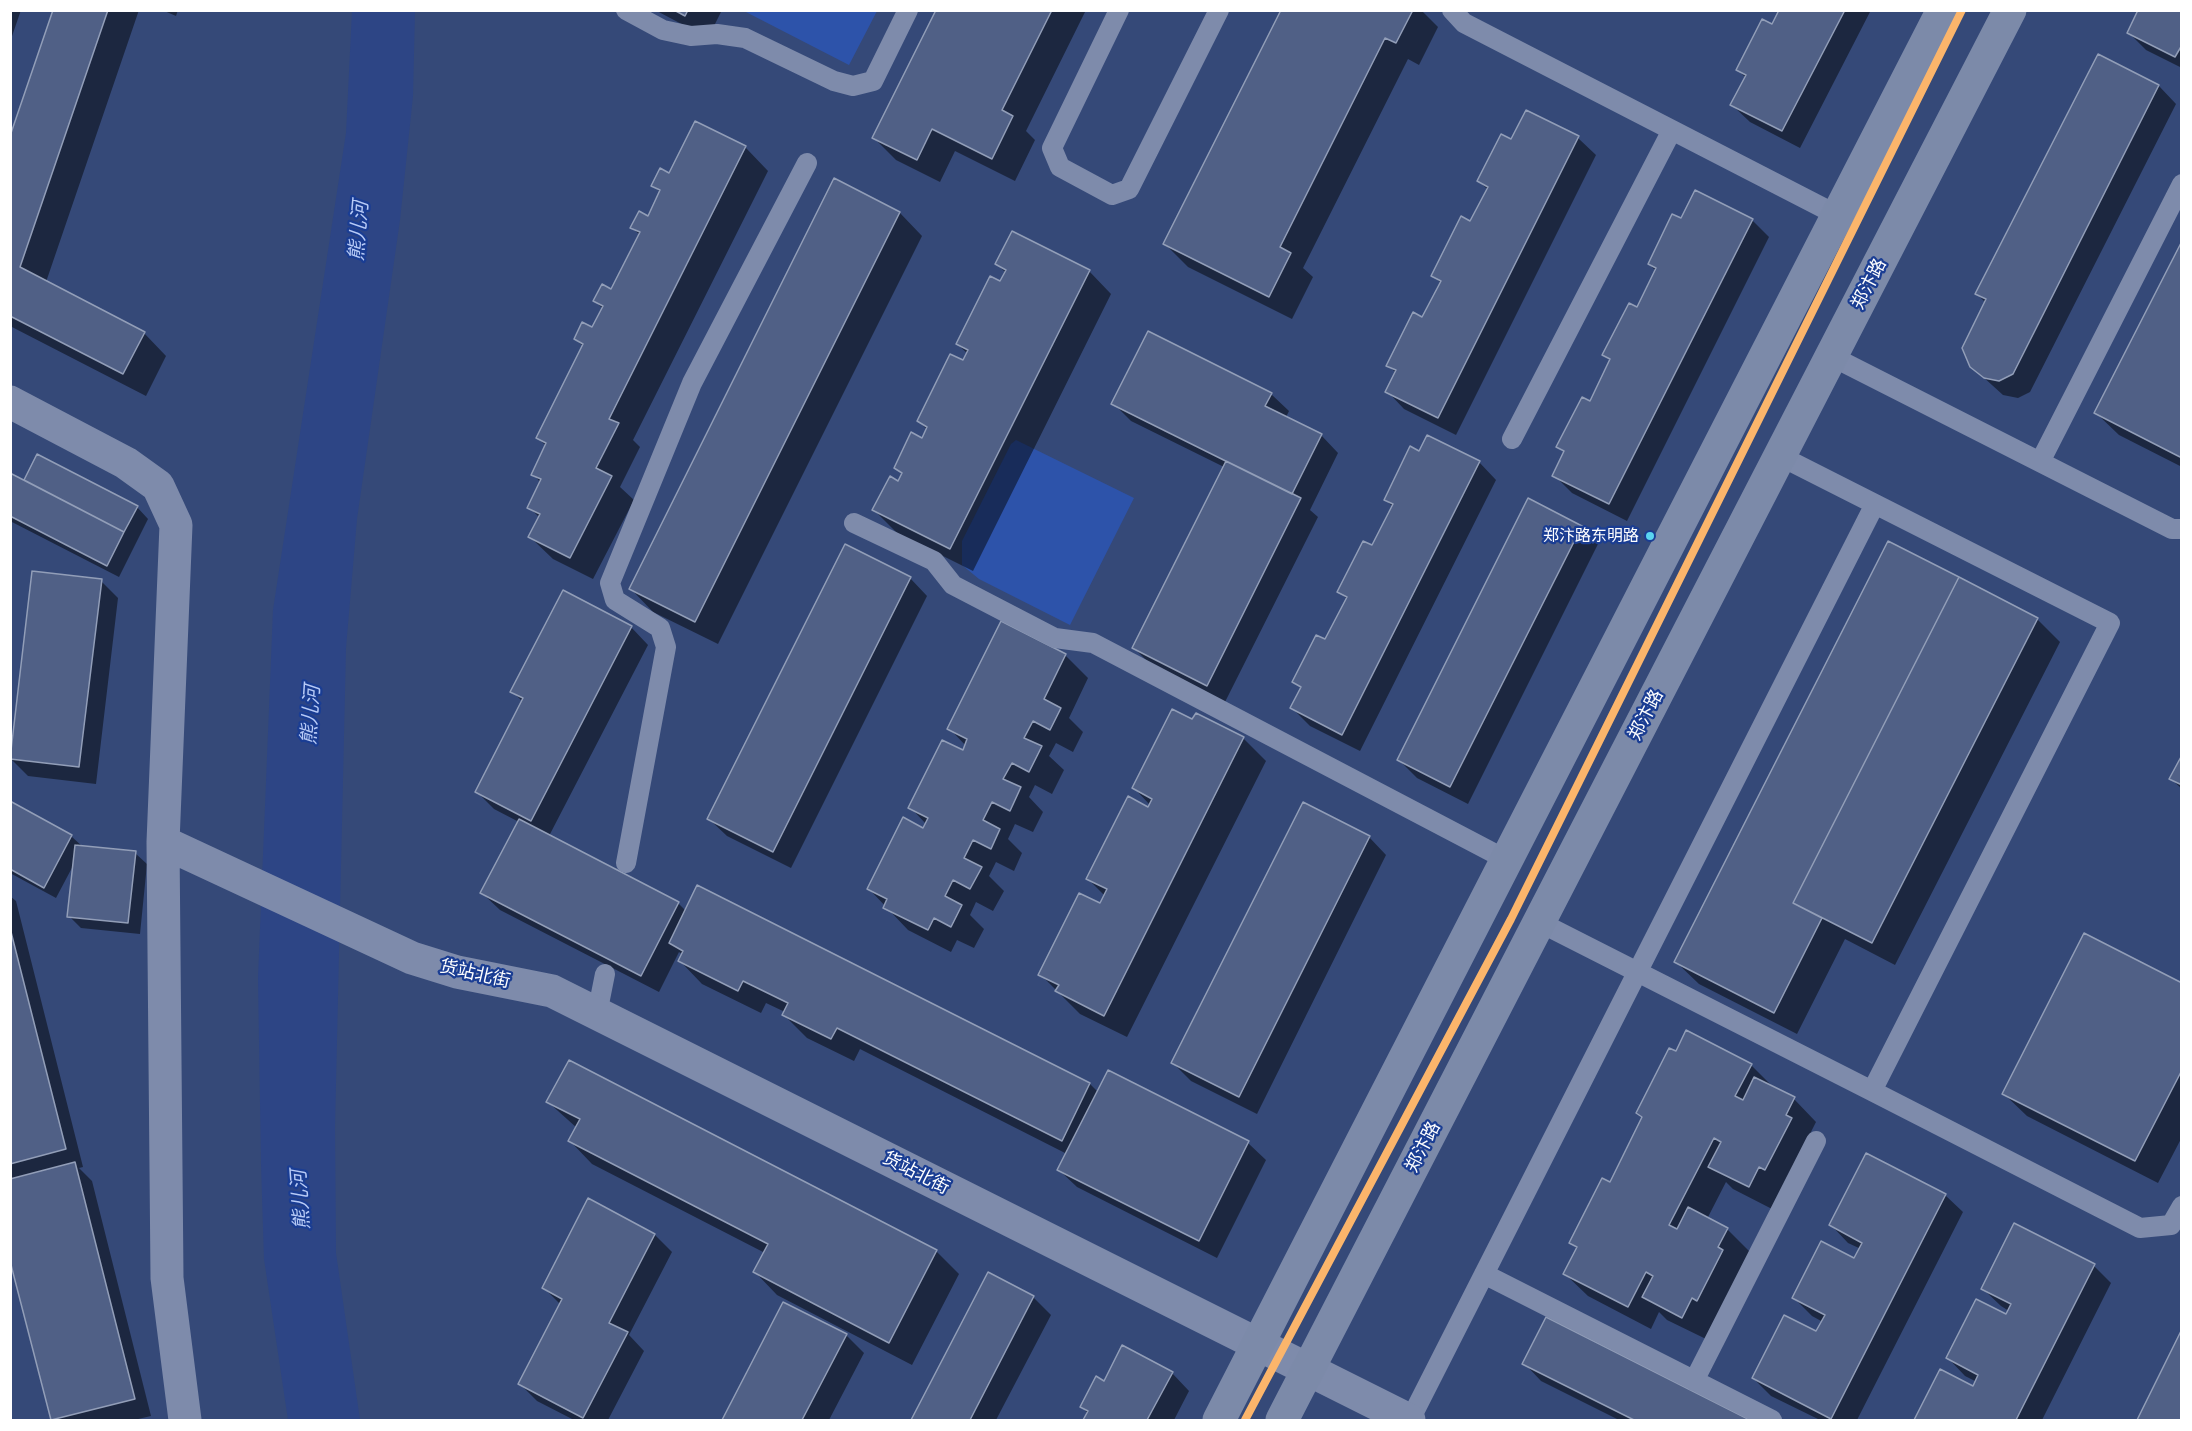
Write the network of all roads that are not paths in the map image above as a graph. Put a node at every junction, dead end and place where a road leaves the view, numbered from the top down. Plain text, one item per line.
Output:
1 (626, 10) edge
2 (908, 10) edge
3 (1119, 10) edge
4 (1219, 10) edge
5 (1452, 10) edge
6 (1943, 10) edge
7 (2010, 10) edge
8 (1672, 130) junction
9 (807, 163) dead end
10 (2181, 184) edge
11 (1837, 215) junction
12 (1831, 356) junction
13 (10, 402) edge
14 (1512, 439) dead end
15 (1780, 456) junction
16 (2040, 462) junction
17 (1875, 504) junction
18 (854, 522) dead end
19 (2181, 529) edge
20 (163, 842) junction
21 (1507, 860) junction
22 (626, 863) dead end
23 (1539, 922) junction
24 (1637, 972) junction
25 (605, 974) dead end
26 (597, 1014) junction
27 (1872, 1091) junction
28 (1816, 1141) dead end
29 (2181, 1206) edge
30 (1484, 1274) junction
31 (1258, 1345) junction
32 (1308, 1370) junction
33 (1694, 1381) junction
34 (185, 1420) edge
35 (1219, 1420) edge
36 (1282, 1420) edge
37 (1409, 1420) edge
38 (1772, 1420) edge

1 - 2 lane
3 - 4 lane
5 - 8 lane
6 - 11 main road
7 - 12 main road, 郑汴路
8 - 11 lane
8 - 14 lane
9 - 22 lane
10 - 16 lane
11 - 21 main road
12 - 15 main road, 郑汴路
12 - 16 lane
13 - 20 street
15 - 17 lane
15 - 23 main road, 郑汴路
16 - 19 lane
17 - 24 lane
17 - 27 lane
18 - 21 lane
20 - 26 street, 货站北街
20 - 34 street
21 - 31 main road
23 - 24 lane
23 - 32 main road, 郑汴路
24 - 27 lane
24 - 30 lane
25 - 26 lane
26 - 31 street, 货站北街
27 - 29 lane
28 - 33 lane
30 - 33 lane
30 - 37 lane
31 - 32 street, 货站北街
31 - 35 main road
32 - 36 main road, 郑汴路
32 - 37 street, 货站北街
33 - 38 lane

